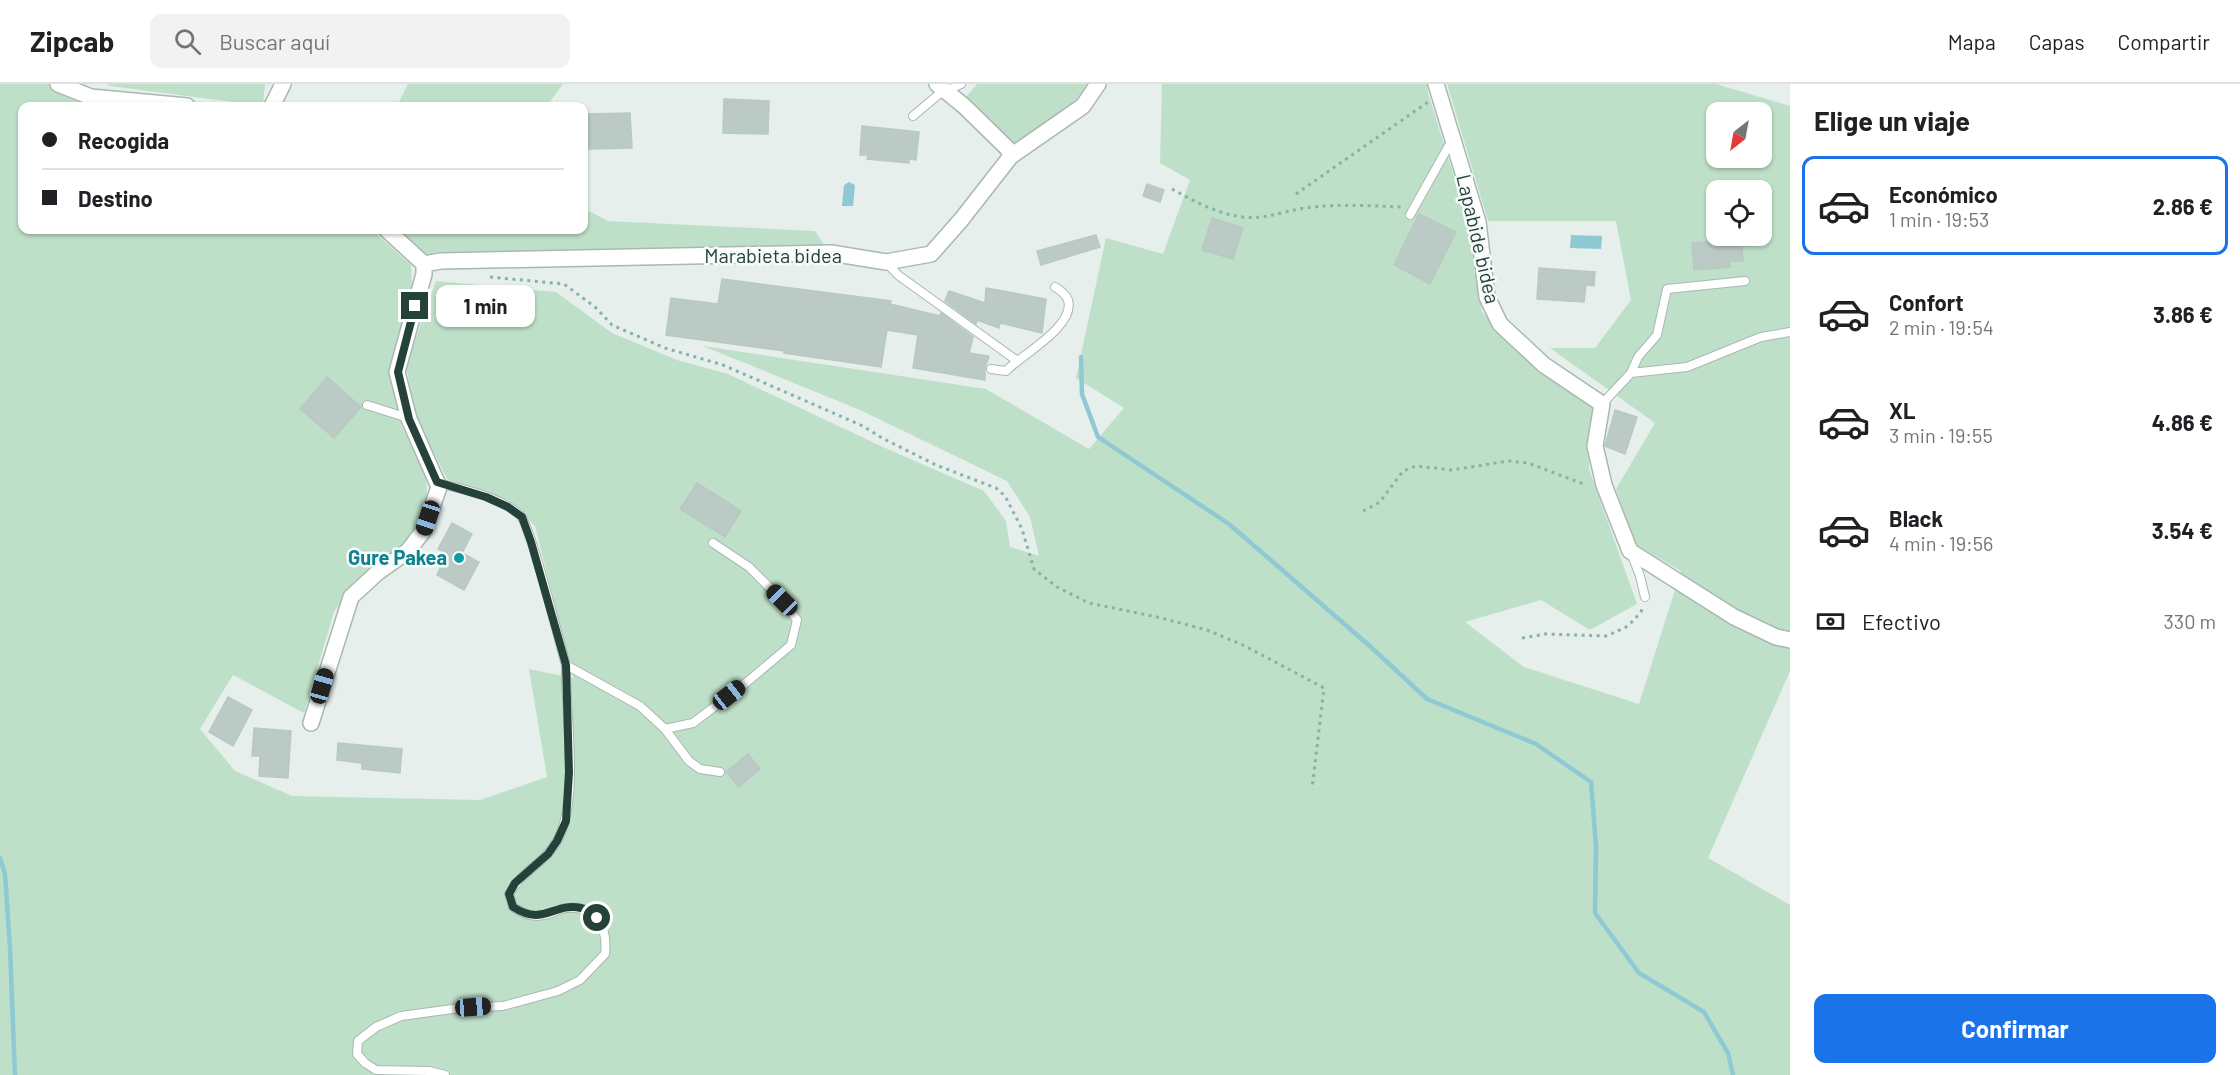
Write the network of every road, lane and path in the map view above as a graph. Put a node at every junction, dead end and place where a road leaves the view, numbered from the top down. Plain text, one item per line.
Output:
1 (58, 84) edge
2 (283, 84) edge
3 (961, 84) edge
4 (1098, 84) edge
5 (942, 88) edge
6 (1438, 89) edge
7 (144, 102) edge
8 (274, 102) edge
9 (913, 117) dead end
10 (1453, 139) junction
11 (1011, 156) junction
12 (1172, 189) dead end
13 (1296, 194) dead end
14 (1416, 207) junction
15 (1410, 215) dead end
16 (391, 234) edge
17 (886, 262) junction
18 (424, 264) junction
19 (487, 276) dead end
20 (1745, 281) dead end
21 (1055, 287) dead end
22 (1790, 332) edge
23 (1016, 360) junction
24 (991, 369) dead end
25 (1631, 373) junction
26 (1602, 404) junction
27 (367, 405) dead end
28 (409, 419) junction
29 (1603, 478) junction
30 (437, 482) junction
31 (1363, 511) dead end
32 (713, 543) dead end
33 (1630, 551) junction
34 (1645, 597) joint
35 (1522, 638) dead end
36 (1790, 640) edge
37 (566, 665) junction
38 (311, 723) dead end
39 (665, 729) junction
40 (720, 772) dead end
41 (1312, 789) dead end
42 (445, 1075) edge

1 - 7 street
2 - 8 street
3 - 5 lane
4 - 11 street, Marabieta bidea
5 - 9 lane
5 - 11 street
6 - 10 street, Lapabide bidea
6 - 13 path
10 - 14 lane
10 - 26 street, Lapabide bidea
11 - 17 street, Marabieta bidea
12 - 14 path
14 - 15 lane
16 - 18 street
17 - 18 street, Marabieta bidea
17 - 23 lane
18 - 28 street
19 - 41 path
20 - 25 lane
21 - 23 lane
22 - 25 lane
23 - 24 lane
25 - 26 lane
26 - 29 street
27 - 28 lane
28 - 30 street
29 - 31 path
29 - 33 street
30 - 37 lane
30 - 38 street
32 - 39 lane
33 - 34 lane
33 - 36 street
34 - 35 path
37 - 39 lane
37 - 42 lane
39 - 40 lane

